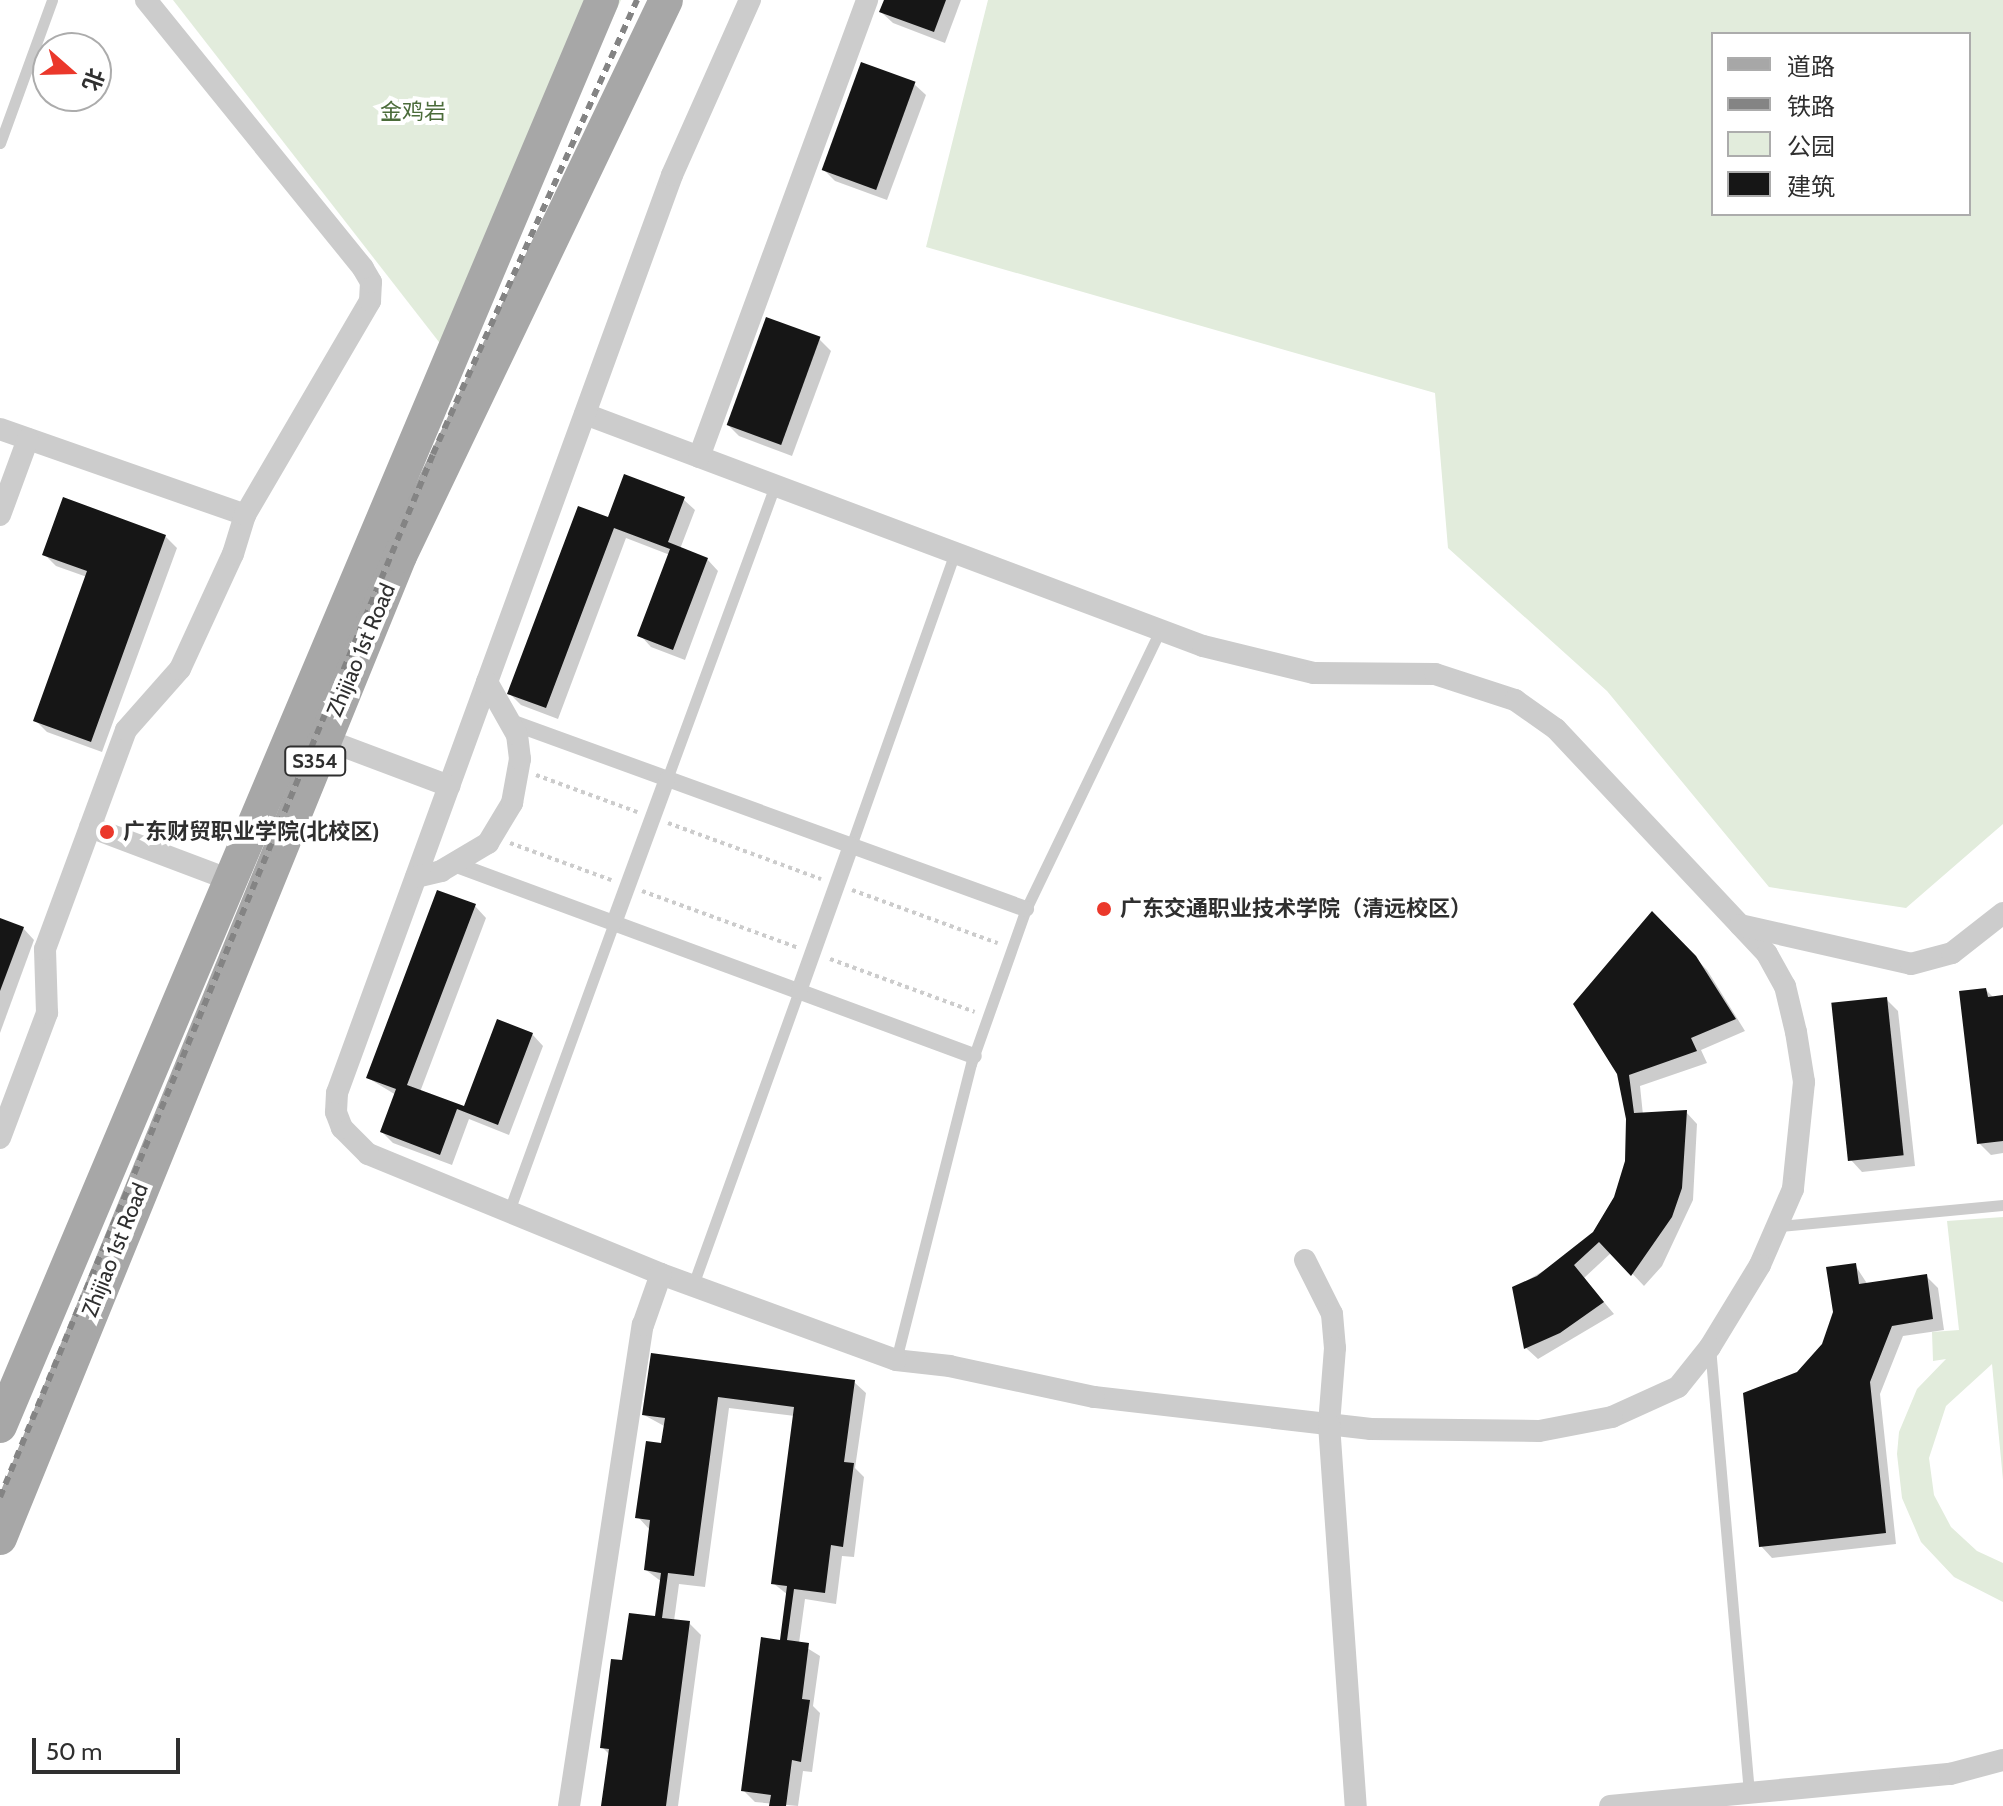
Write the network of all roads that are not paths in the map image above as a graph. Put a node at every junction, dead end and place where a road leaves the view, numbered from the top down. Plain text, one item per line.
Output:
1 (52, 0) edge
2 (146, 0) edge
3 (602, 0) edge
4 (666, 0) edge
5 (750, 0) edge
6 (867, 0) edge
7 (0, 143) edge
8 (585, 414) junction
9 (0, 429) edge
10 (28, 439) junction
11 (699, 457) junction
12 (775, 486) junction
13 (0, 515) edge
14 (245, 515) junction
15 (955, 553) junction
16 (1160, 630) junction
17 (487, 682) junction
18 (511, 722) junction
19 (324, 739) junction
20 (667, 779) junction
21 (449, 786) junction
22 (90, 827) junction
23 (851, 846) junction
24 (454, 864) junction
25 (416, 877) junction
26 (230, 880) junction
27 (1026, 909) junction
28 (2003, 913) edge
29 (614, 923) junction
30 (1740, 925) junction
31 (799, 991) junction
32 (974, 1056) junction
33 (0, 1138) edge
34 (2003, 1205) edge
35 (509, 1211) junction
36 (1780, 1226) junction
37 (1305, 1260) dead end
38 (661, 1274) junction
39 (693, 1285) junction
40 (1710, 1347) junction
41 (896, 1360) junction
42 (1329, 1424) junction
43 (0, 1426) edge
44 (0, 1538) edge
45 (2003, 1760) edge
46 (1749, 1791) junction
47 (569, 1806) edge
48 (1356, 1806) edge
49 (1610, 1806) edge

1 - 7 lane
2 - 14 street
3 - 26 main road, Zhijiao 1st Road / S354
4 - 19 main road, Zhijiao 1st Road / S354
5 - 8 street
6 - 11 street
8 - 11 street
8 - 17 street
9 - 10 street
10 - 13 street
10 - 14 street
11 - 12 street
12 - 15 street
12 - 20 lane
14 - 22 street
15 - 16 street
15 - 23 lane
16 - 27 lane
16 - 30 street
17 - 18 street
17 - 21 street
18 - 20 street
18 - 24 street
19 - 21 street
19 - 44 main road, Zhijiao 1st Road / S354
20 - 23 street
20 - 29 street
21 - 25 street
22 - 26 street
22 - 33 street
23 - 27 street
23 - 31 street
24 - 25 street
24 - 29 street
25 - 35 street
26 - 43 main road, Zhijiao 1st Road / S354
27 - 32 lane
28 - 30 street
29 - 31 street
29 - 35 lane
30 - 36 street
31 - 32 street
31 - 39 lane
32 - 41 lane
34 - 36 lane
35 - 38 street
36 - 40 street
37 - 42 street
38 - 39 street
38 - 47 street
39 - 41 street
40 - 42 street
40 - 46 lane
41 - 42 street
42 - 48 street
45 - 46 street
46 - 49 street

